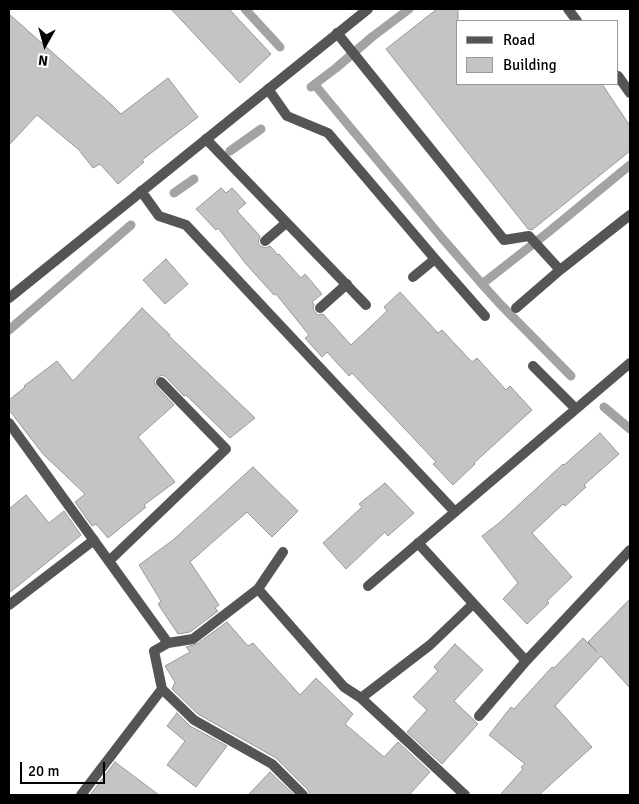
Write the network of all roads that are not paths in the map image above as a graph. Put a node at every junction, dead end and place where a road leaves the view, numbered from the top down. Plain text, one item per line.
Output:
1 (368, 9) edge
2 (568, 9) edge
3 (576, 20) edge
4 (337, 33) junction
5 (619, 77) edge
6 (268, 90) junction
7 (630, 93) edge
8 (206, 139) junction
9 (141, 192) junction
10 (630, 216) edge
11 (286, 223) junction
12 (265, 242) dead end
13 (435, 259) junction
14 (560, 270) junction
15 (413, 277) dead end
16 (347, 284) junction
17 (9, 298) edge
18 (366, 305) dead end
19 (320, 308) dead end
20 (516, 308) dead end
21 (485, 316) dead end
22 (630, 363) edge
23 (533, 366) dead end
24 (161, 382) dead end
25 (576, 409) junction
26 (9, 423) edge
27 (455, 512) junction
28 (94, 540) junction
29 (418, 543) junction
30 (630, 550) edge
31 (283, 552) dead end
32 (109, 561) junction
33 (368, 586) dead end
34 (258, 589) junction
35 (473, 604) junction
36 (9, 605) edge
37 (168, 643) junction
38 (526, 661) junction
39 (162, 688) junction
40 (361, 698) junction
41 (478, 716) dead end
42 (81, 795) edge
43 (303, 795) edge
44 (465, 795) edge

1 - 4 street
2 - 3 street
4 - 6 street
4 - 14 street
5 - 7 street
6 - 8 street
6 - 13 street
8 - 9 street
8 - 11 street
9 - 17 street
9 - 27 street
10 - 14 street
11 - 12 street
11 - 16 street
13 - 15 street
13 - 21 street
14 - 20 street
16 - 18 street
16 - 19 street
22 - 25 street
23 - 25 street
24 - 32 street
25 - 27 street
26 - 28 street
27 - 29 street
28 - 32 street
28 - 36 street
29 - 33 street
29 - 35 street
30 - 38 street
31 - 34 street
32 - 37 street
34 - 37 street
34 - 40 street
35 - 38 street
35 - 40 street
37 - 39 street
38 - 41 street
39 - 42 street
39 - 43 street
40 - 44 street

